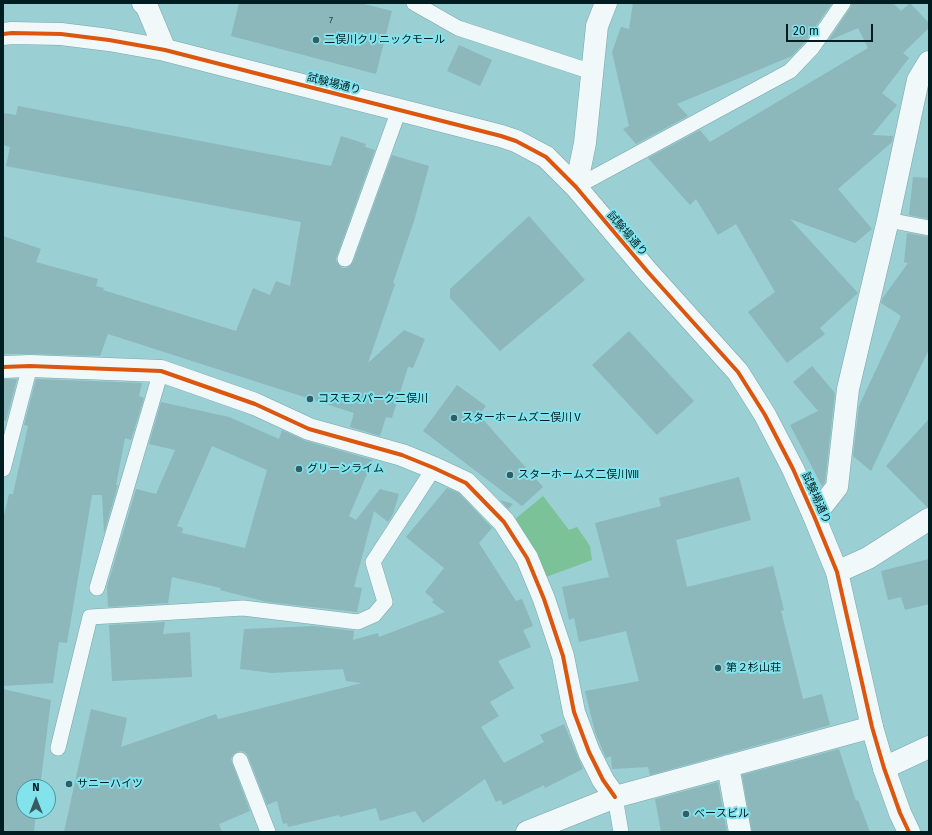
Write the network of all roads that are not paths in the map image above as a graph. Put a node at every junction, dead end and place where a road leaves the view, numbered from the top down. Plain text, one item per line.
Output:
1 (143, 3) edge
2 (414, 3) edge
3 (606, 3) edge
4 (843, 3) edge
5 (3, 34) edge
6 (165, 50) junction
7 (929, 62) edge
8 (592, 72) junction
9 (921, 105) edge
10 (399, 110) junction
11 (576, 187) junction
12 (888, 220) junction
13 (929, 228) edge
14 (345, 259) dead end
15 (30, 366) junction
16 (3, 367) edge
17 (160, 371) junction
18 (434, 468) junction
19 (3, 469) edge
20 (814, 516) junction
21 (929, 519) edge
22 (837, 572) junction
23 (98, 588) dead end
24 (872, 727) junction
25 (929, 747) edge
26 (58, 748) dead end
27 (240, 760) dead end
28 (728, 766) junction
29 (884, 768) junction
30 (615, 797) junction
31 (268, 832) edge
32 (527, 832) edge
33 (621, 832) edge
34 (740, 832) edge
35 (909, 832) edge

1 - 6 street
2 - 8 lane
3 - 8 street
4 - 11 lane
5 - 6 street, 試験場通り
6 - 10 street, 試験場通り
7 - 9 street
8 - 11 street
9 - 12 street
10 - 11 street, 試験場通り
10 - 14 lane
11 - 20 street, 試験場通り
12 - 13 lane
12 - 20 street
15 - 16 street
15 - 17 street
15 - 19 lane
17 - 18 street
17 - 23 lane
18 - 26 lane
18 - 30 street
20 - 22 street, 試験場通り
21 - 22 street
22 - 24 street, 試験場通り
24 - 28 street
24 - 29 street, 試験場通り
25 - 29 street
27 - 31 lane
28 - 30 street
28 - 34 street
29 - 35 street, 試験場通り
30 - 32 street
30 - 33 lane

